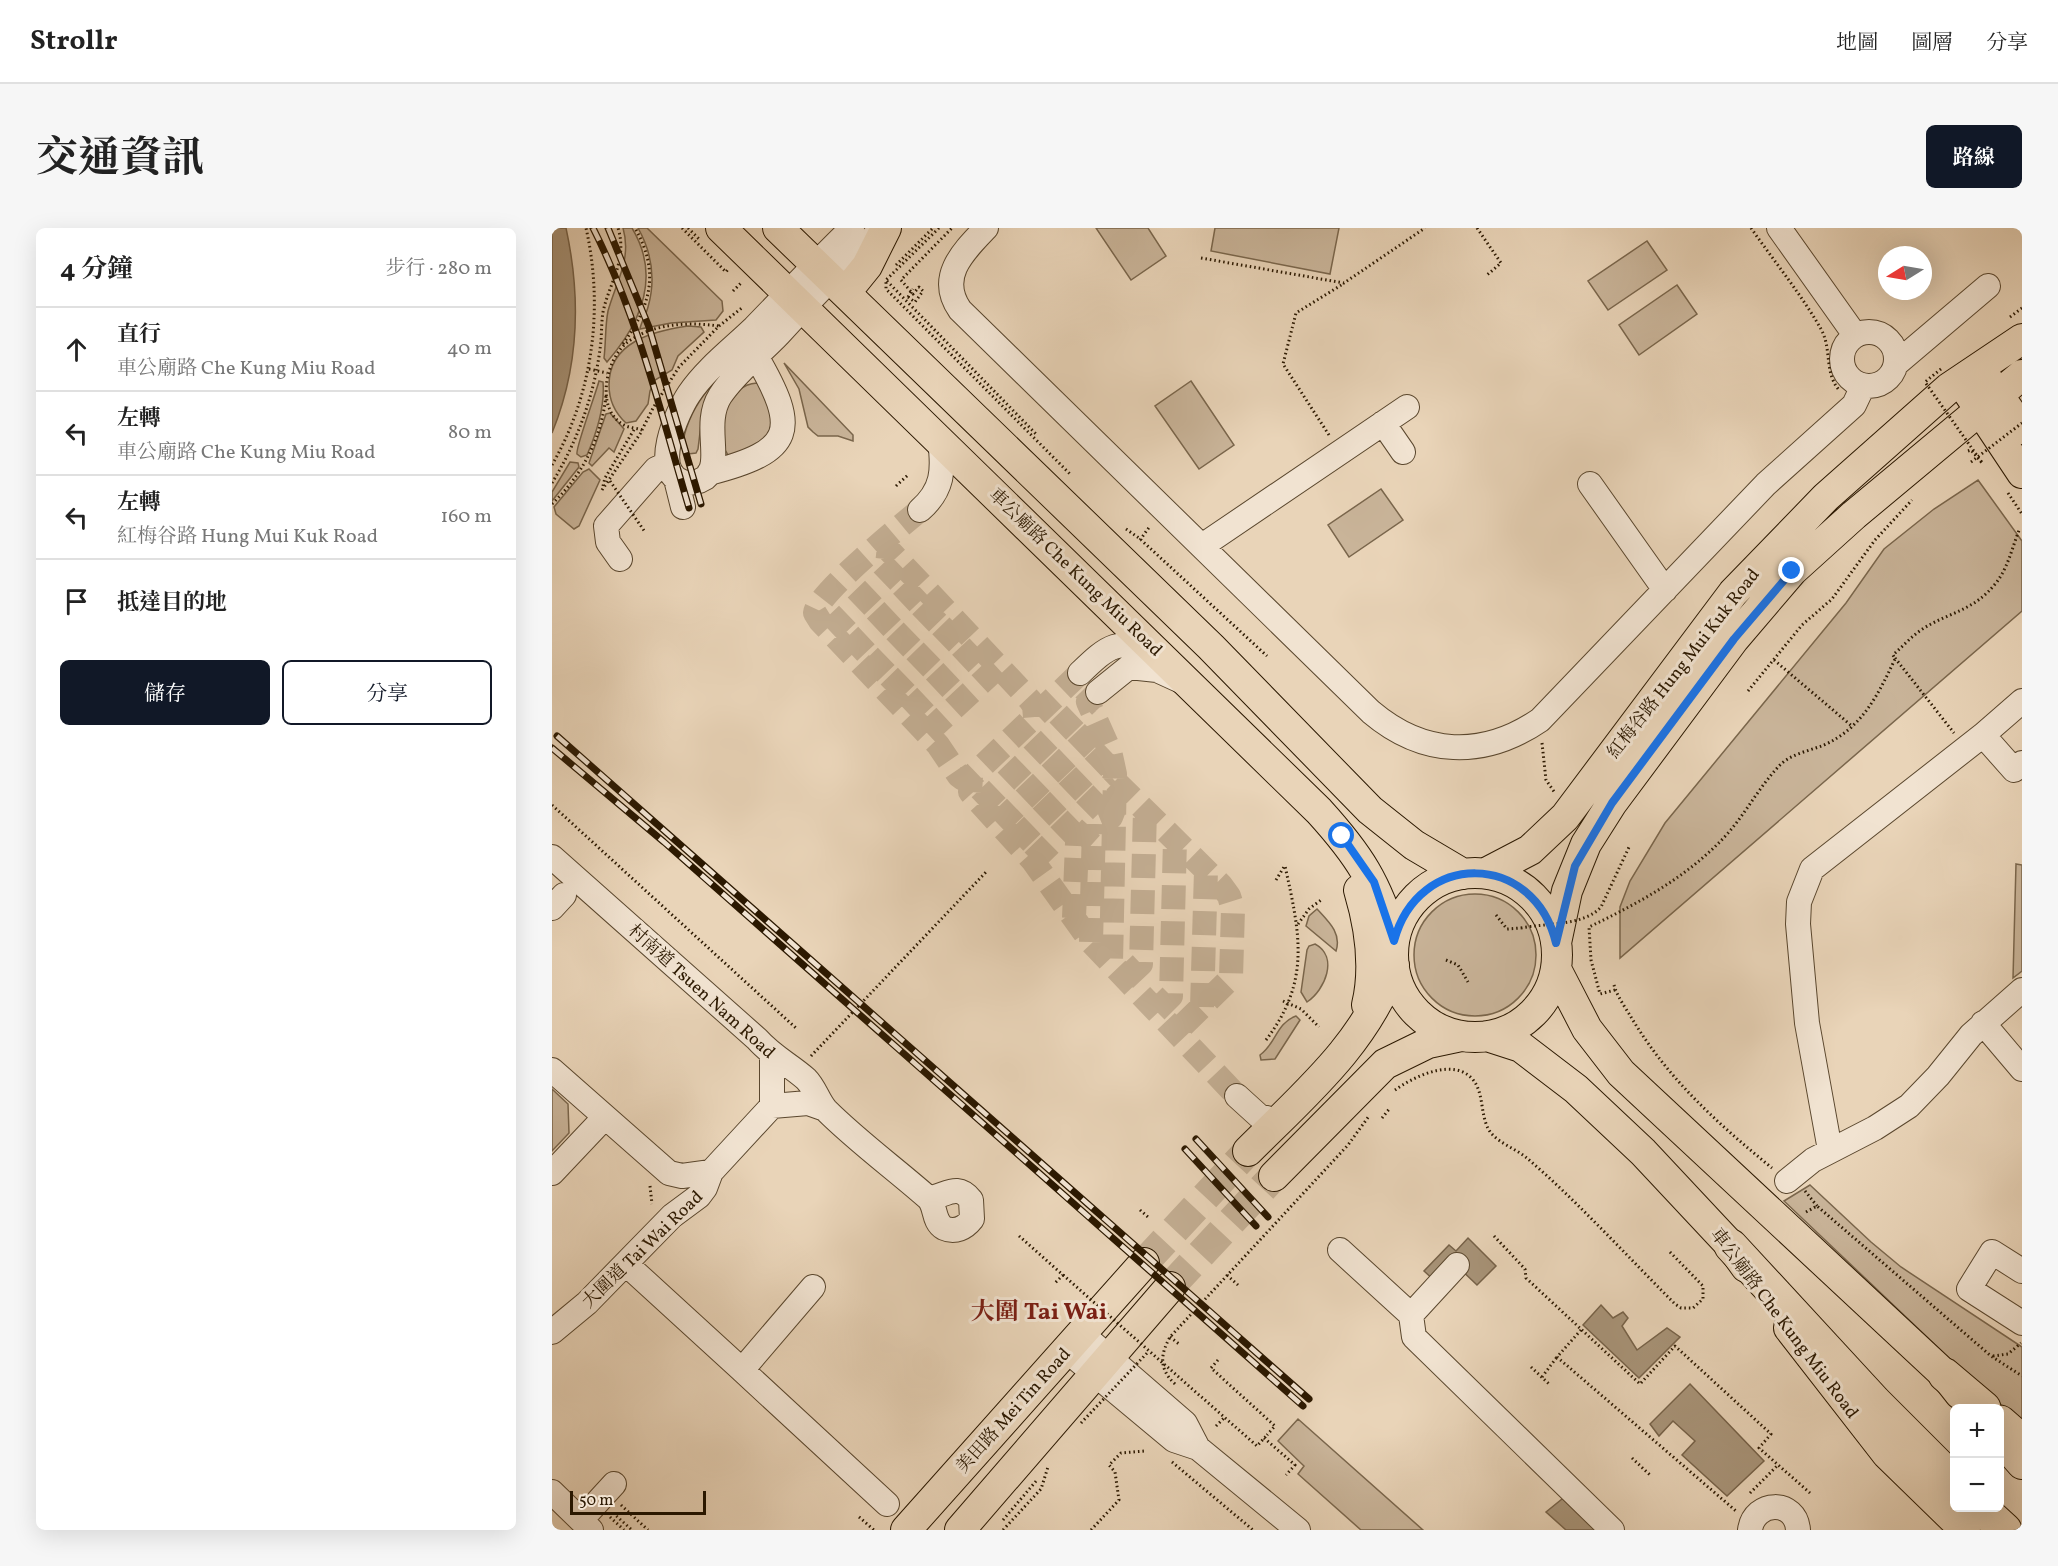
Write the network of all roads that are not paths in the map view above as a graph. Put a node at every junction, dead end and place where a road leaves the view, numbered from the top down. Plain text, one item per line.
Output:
1 (721, 228) edge
2 (757, 228) edge
3 (778, 228) edge
4 (852, 228) edge
5 (884, 228) edge
6 (986, 228) edge
7 (1779, 228) edge
8 (816, 285) junction
9 (1988, 286) dead end
10 (1855, 335) junction
11 (2022, 339) edge
12 (756, 356) junction
13 (1896, 364) junction
14 (2022, 375) edge
15 (1957, 376) junction
16 (1859, 396) junction
17 (1407, 407) dead end
18 (2003, 412) edge
19 (1383, 423) junction
20 (940, 441) junction
21 (1403, 452) dead end
22 (2017, 483) edge
23 (690, 484) junction
24 (1590, 484) dead end
25 (920, 510) tunnel mouth
26 (1202, 546) junction
27 (620, 559) dead end
28 (1665, 591) junction
29 (1167, 660) junction
30 (1080, 673) tunnel mouth
31 (1196, 689) junction
32 (1098, 692) tunnel mouth
33 (2022, 701) edge
34 (1975, 741) junction
35 (2022, 763) edge
36 (1319, 811) junction
37 (552, 857) edge
38 (1474, 874) junction
39 (1394, 953) junction
40 (1556, 956) junction
41 (2022, 990) edge
42 (1983, 1023) junction
43 (1359, 1034) junction
44 (1474, 1036) junction
45 (772, 1056) junction
46 (2022, 1069) edge
47 (552, 1070) edge
48 (1237, 1096) tunnel mouth
49 (772, 1107) junction
50 (825, 1109) junction
51 (604, 1118) junction
52 (1278, 1121) junction
53 (1830, 1150) junction
54 (1248, 1151) tunnel mouth
55 (711, 1172) junction
56 (552, 1173) edge
57 (669, 1173) junction
58 (1274, 1176) tunnel mouth
59 (1787, 1181) dead end
60 (929, 1198) dead end
61 (672, 1216) junction
62 (1731, 1246) junction
63 (1340, 1250) dead end
64 (1144, 1263) tunnel mouth
65 (626, 1264) junction
66 (1457, 1264) dead end
67 (2022, 1271) edge
68 (813, 1287) dead end
69 (1170, 1287) tunnel mouth
70 (1411, 1316) junction
71 (2022, 1323) edge
72 (552, 1332) edge
73 (1073, 1341) junction
74 (1101, 1365) junction
75 (742, 1370) junction
76 (1945, 1376) junction
77 (1969, 1404) edge
78 (1979, 1404) edge
79 (2004, 1425) edge
80 (2022, 1441) edge
81 (2004, 1444) edge
82 (2022, 1464) edge
83 (1950, 1477) edge
84 (610, 1488) road end
85 (552, 1492) edge
86 (887, 1504) dead end
87 (1985, 1512) edge
88 (1744, 1516) edge
89 (586, 1525) edge
90 (906, 1530) edge
91 (960, 1530) edge
92 (1298, 1530) edge
93 (1612, 1530) edge
94 (1797, 1530) edge
95 (1965, 1530) edge
96 (2005, 1530) edge

1 - 8 main road, 車公廟路 Che Kung Miu Road
2 - 8 main road
3 - 8 main road, 車公廟路 Che Kung Miu Road
4 - 8 street
5 - 8 main road
6 - 26 street
7 - 10 street
8 - 12 street
8 - 20 main road, 車公廟路 Che Kung Miu Road
8 - 23 street
8 - 38 main road, 車公廟路 Che Kung Miu Road
9 - 13 street
10 - 13 street
10 - 16 street
11 - 15 main road, 紅梅谷路 Hung Mui Kuk Road
12 - 23 street
12 - 23 street
13 - 16 street
14 - 18 main road, 紅梅谷路 Hung Mui Kuk Road
15 - 18 main road
15 - 38 main road, 紅梅谷路 Hung Mui Kuk Road
16 - 28 street
17 - 19 street
18 - 22 main road
18 - 40 main road, 紅梅谷路 Hung Mui Kuk Road
19 - 21 street
19 - 26 street
20 - 25 street
20 - 29 main road, 車公廟路 Che Kung Miu Road
23 - 27 street
24 - 28 street
26 - 28 street
29 - 30 street
29 - 31 main road, 車公廟路 Che Kung Miu Road
31 - 32 street
31 - 36 main road, 車公廟路 Che Kung Miu Road
33 - 34 street
34 - 35 street
34 - 53 street
36 - 39 main road, 車公廟路 Che Kung Miu Road
36 - 43 main road
37 - 45 street, 村南道 Tsuen Nam Road
38 - 39 main road
38 - 40 main road, 車公廟路 Che Kung Miu Road
39 - 43 main road
39 - 44 main road, 車公廟路 Che Kung Miu Road
40 - 44 main road
40 - 76 main road, 車公廟路 Che Kung Miu Road
41 - 42 street
42 - 46 street
42 - 53 street
43 - 52 main road
44 - 58 main road
44 - 62 main road, 車公廟路 Che Kung Miu Road
45 - 49 street
45 - 50 street, 村南道 Tsuen Nam Road
47 - 51 street
48 - 52 street
49 - 50 street
49 - 55 street, 大圍道 Tai Wai Road
50 - 60 street, 村南道 Tsuen Nam Road
51 - 56 street
51 - 57 street
52 - 54 main road
53 - 59 street
55 - 57 street
55 - 61 street, 大圍道 Tai Wai Road
57 - 61 street
61 - 65 street, 大圍道 Tai Wai Road
62 - 83 highway
62 - 95 main road, 車公廟路 Che Kung Miu Road
63 - 70 street
64 - 73 main road, 美田路 Mei Tin Road
65 - 72 street, 大圍道 Tai Wai Road
65 - 75 street
66 - 70 street
67 - 71 street
68 - 75 street
69 - 74 main road, 美田路 Mei Tin Road
70 - 93 street
73 - 74 street
73 - 90 main road, 美田路 Mei Tin Road
74 - 91 main road, 美田路 Mei Tin Road
74 - 92 street
75 - 86 street
76 - 77 main road, 車公廟路 Che Kung Miu Road
76 - 78 highway
79 - 80 highway
81 - 82 main road
84 - 89 street
85 - 89 street
87 - 96 highway
88 - 94 street

